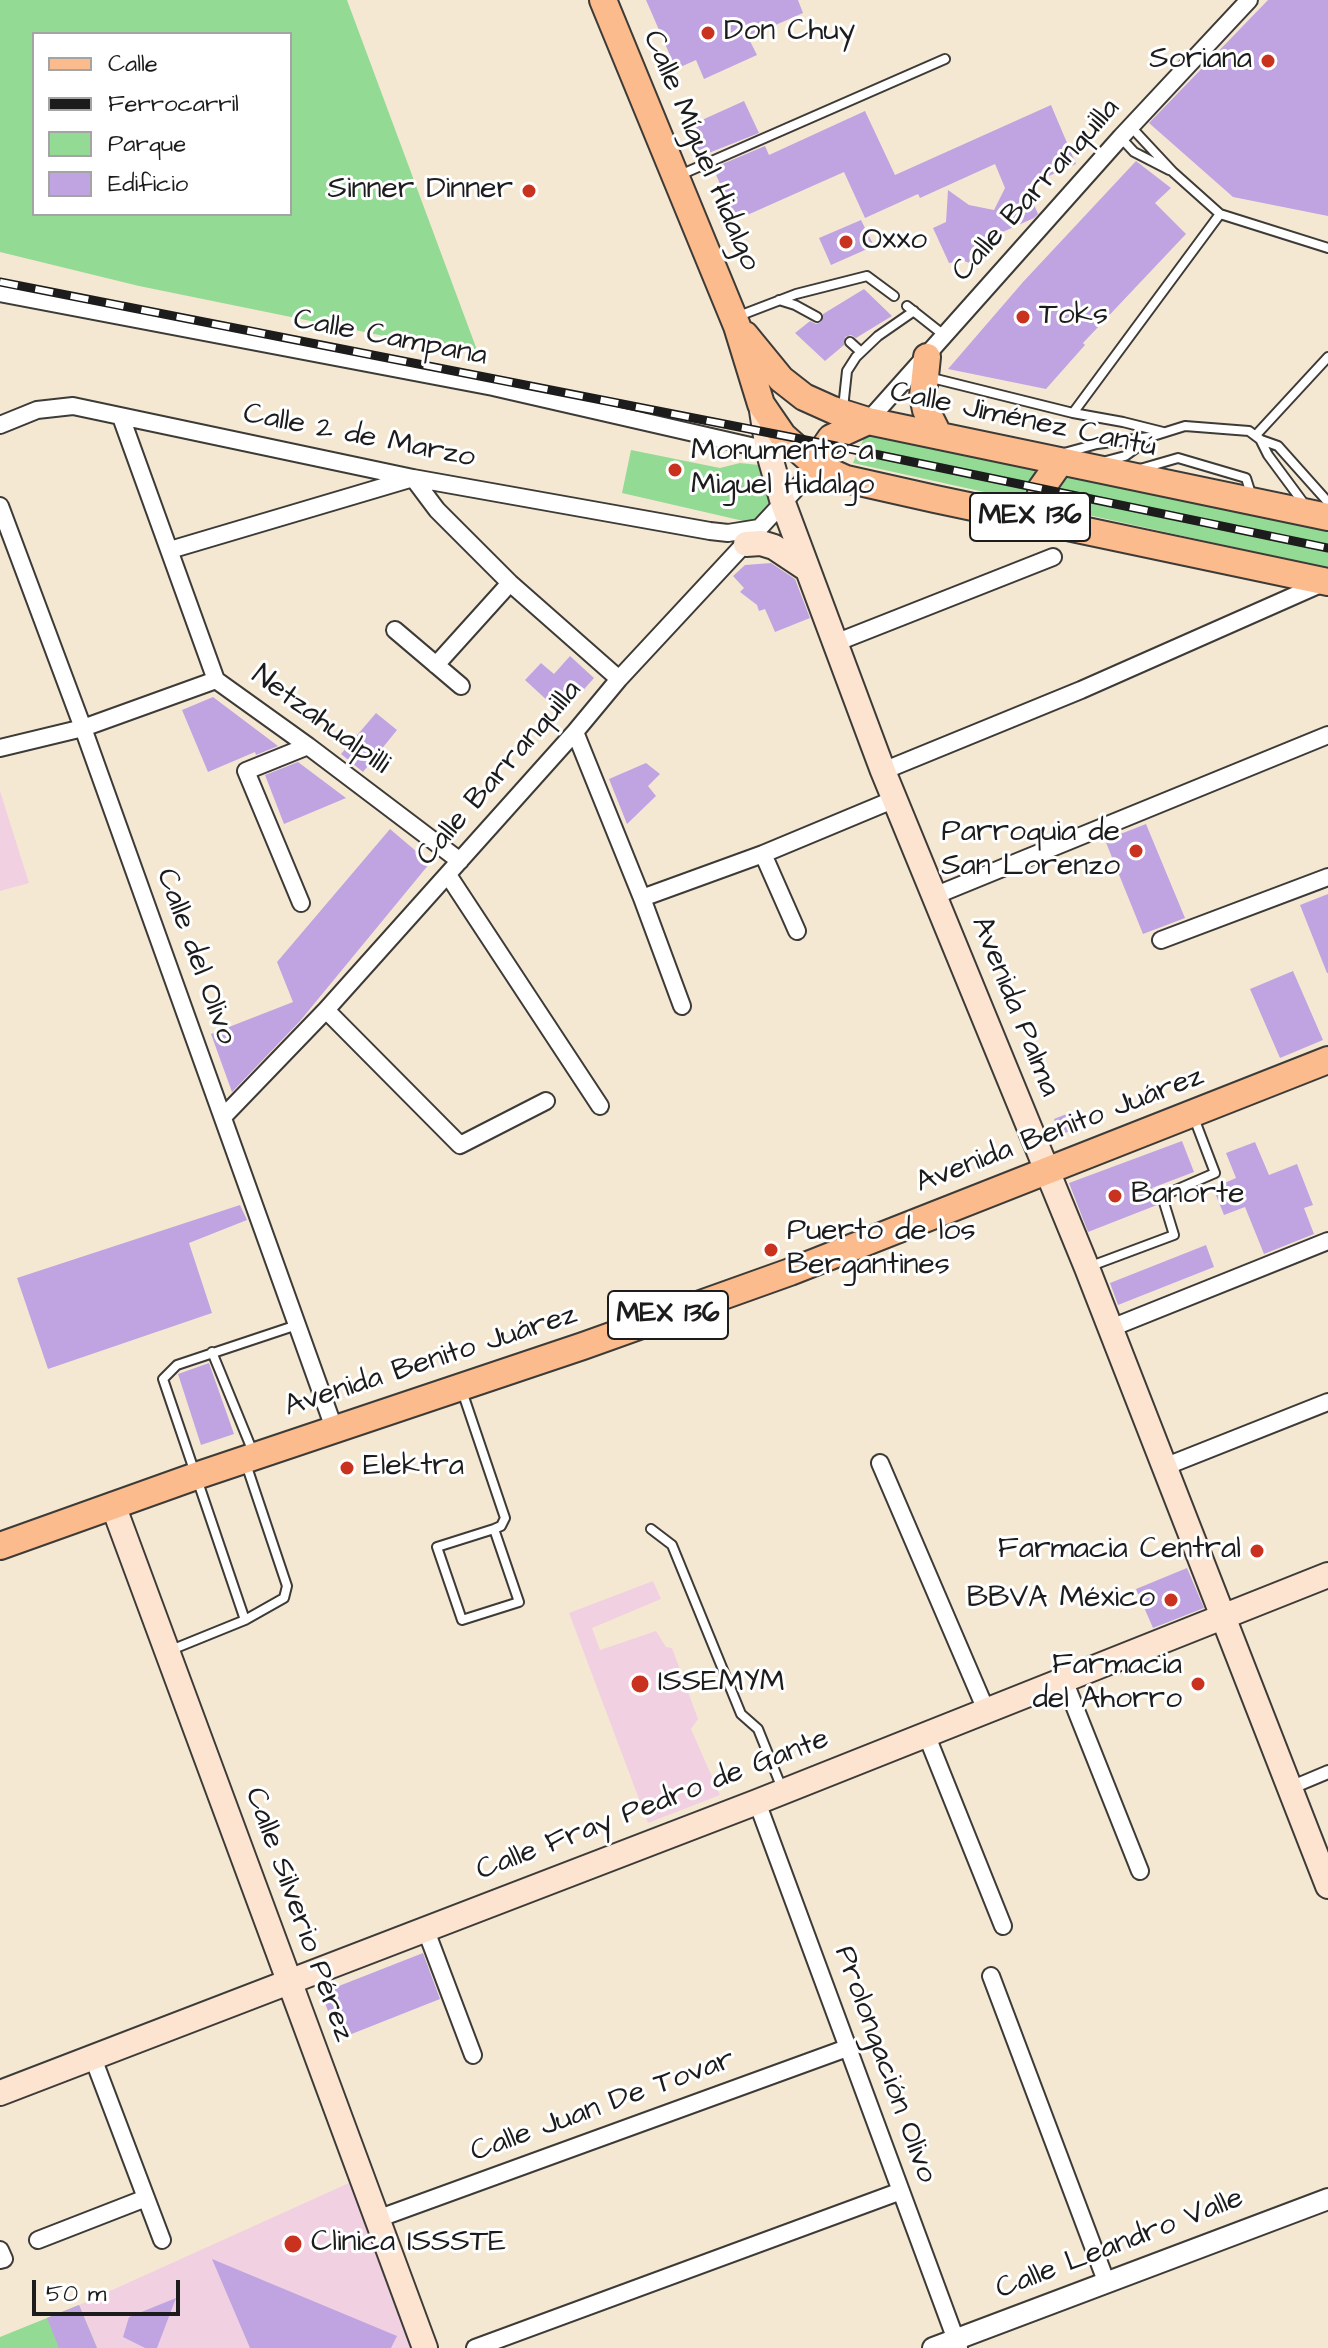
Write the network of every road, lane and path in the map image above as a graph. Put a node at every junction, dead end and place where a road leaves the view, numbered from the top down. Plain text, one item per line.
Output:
1 (603, 0) edge
2 (1249, 0) edge
3 (945, 59) dead end
4 (1126, 132) junction
5 (1173, 172) junction
6 (675, 177) junction
7 (1220, 214) junction
8 (1328, 248) edge
9 (0, 293) edge
10 (894, 296) dead end
11 (779, 300) junction
12 (817, 317) dead end
13 (736, 322) junction
14 (946, 336) junction
15 (850, 342) dead end
16 (861, 352) junction
17 (1328, 357) edge
18 (925, 366) junction
19 (761, 404) junction
20 (842, 413) junction
21 (1073, 413) junction
22 (121, 417) junction
23 (868, 421) junction
24 (0, 425) edge
25 (1163, 432) junction
26 (939, 436) junction
27 (1153, 436) junction
28 (1258, 437) junction
29 (768, 450) junction
30 (1063, 462) junction
31 (817, 466) junction
32 (413, 478) junction
33 (783, 503) junction
34 (0, 506) edge
35 (1323, 511) edge
36 (1042, 520) junction
37 (710, 531) junction
38 (753, 536) junction
39 (170, 550) junction
40 (1053, 557) dead end
41 (729, 561) junction
42 (807, 569) junction
43 (1327, 581) edge
44 (510, 583) junction
45 (395, 630) dead end
46 (835, 643) junction
47 (436, 665) junction
48 (619, 679) junction
49 (216, 680) junction
50 (461, 686) dead end
51 (83, 728) junction
52 (575, 732) junction
53 (1328, 735) edge
54 (308, 746) junction
55 (0, 748) edge
56 (883, 771) junction
57 (895, 799) junction
58 (763, 854) junction
59 (460, 861) junction
60 (448, 875) junction
61 (1328, 877) edge
62 (934, 896) junction
63 (642, 898) junction
64 (301, 903) dead end
65 (797, 931) dead end
66 (1161, 940) dead end
67 (682, 1006) dead end
68 (326, 1010) junction
69 (1328, 1060) edge
70 (546, 1101) dead end
71 (600, 1106) dead end
72 (1192, 1113) junction
73 (223, 1117) junction
74 (1047, 1170) junction
75 (1328, 1241) edge
76 (1087, 1268) junction
77 (298, 1325) junction
78 (1111, 1328) junction
79 (212, 1352) junction
80 (460, 1386) junction
81 (1328, 1402) edge
82 (334, 1428) junction
83 (249, 1458) junction
84 (880, 1463) dead end
85 (1164, 1467) junction
86 (196, 1476) junction
87 (113, 1505) junction
88 (494, 1529) junction
89 (651, 1529) dead end
90 (0, 1546) edge
91 (1328, 1575) edge
92 (1223, 1616) junction
93 (245, 1620) junction
94 (166, 1652) junction
95 (1064, 1680) junction
96 (986, 1710) junction
97 (926, 1734) junction
98 (1328, 1772) edge
99 (1290, 1788) junction
100 (783, 1791) junction
101 (757, 1802) junction
102 (1140, 1871) dead end
103 (1328, 1886) edge
104 (1003, 1926) dead end
105 (425, 1928) junction
106 (991, 1976) dead end
107 (289, 1981) junction
108 (847, 2048) junction
109 (473, 2055) dead end
110 (93, 2058) junction
111 (0, 2093) edge
112 (901, 2191) junction
113 (146, 2198) junction
114 (1328, 2199) edge
115 (377, 2219) junction
116 (38, 2240) dead end
117 (162, 2240) dead end
118 (0, 2250) edge
119 (0, 2260) edge
120 (1106, 2281) junction
121 (957, 2344) edge
122 (425, 2348) edge
123 (475, 2348) edge
124 (933, 2348) edge

1 - 6 main road, Calle Míguel Hidalgo / MEX 136
2 - 4 street, Calle Barranquilla
3 - 6 lane
4 - 5 lane
4 - 5 lane
4 - 14 street, Calle Barranquilla
5 - 7 lane
6 - 13 main road, Calle Míguel Hidalgo / MEX 136
7 - 8 lane
7 - 21 lane
9 - 29 street, Calle Campana
10 - 11 lane
11 - 12 lane
11 - 13 lane
13 - 19 main road, Avenida Palma / MEX 136
13 - 20 main road, Calle Jiménez Cantú / MEX 136
14 - 16 lane
14 - 18 street, Calle Barranquilla
15 - 16 lane
16 - 20 lane
17 - 28 lane
18 - 21 lane
18 - 23 street, Calle Barranquilla
18 - 26 main road
19 - 29 main road, Avenida Palma
19 - 31 main road, MEX 136
20 - 23 main road, Calle Jiménez Cantú / MEX 136
21 - 25 lane
22 - 24 street, Calle 2 de Marzo
22 - 32 street, Calle 2 de Marzo
22 - 39 street, Netzahualpilli
23 - 26 main road, Calle Jiménez Cantú / MEX 136
23 - 31 main road
25 - 27 lane
25 - 28 lane
26 - 30 main road, Calle Jiménez Cantú / MEX 136
27 - 30 lane
27 - 30 lane
28 - 35 lane
28 - 35 lane
29 - 33 main road, Avenida Palma
30 - 35 main road, Calle Jiménez Cantú / MEX 136
30 - 36 main road
31 - 33 street, Calle Barranquilla
31 - 36 main road, MEX 136
32 - 37 street, Calle 2 de Marzo
32 - 39 street
32 - 44 street
33 - 38 street, Calle Barranquilla
33 - 42 main road, Avenida Palma
34 - 51 street, Calle del Olivo
36 - 43 main road, MEX 136
37 - 38 street, Calle 2 de Marzo
37 - 41 street
38 - 41 street, Calle Barranquilla
38 - 42 main road
39 - 49 street, Netzahualpilli
40 - 46 street
41 - 48 street, Calle Barranquilla
42 - 46 main road, Avenida Palma
43 - 56 street
44 - 47 street
44 - 48 street
45 - 47 street
46 - 56 main road, Avenida Palma
47 - 50 street
48 - 52 street, Calle Barranquilla
49 - 51 street
49 - 54 street, Netzahualpilli
51 - 55 street
51 - 73 street, Calle del Olivo
52 - 59 street, Calle Barranquilla
52 - 63 street
53 - 62 street
54 - 59 street, Netzahualpilli
54 - 64 street
56 - 57 main road, Avenida Palma
57 - 58 street
57 - 62 main road, Avenida Palma
58 - 63 street
58 - 65 street
59 - 60 street, Calle Barranquilla
60 - 68 street, Calle Barranquilla
60 - 71 street
61 - 66 street
62 - 74 main road, Avenida Palma
63 - 67 street
68 - 70 street
68 - 73 street, Calle Barranquilla
69 - 72 main road, Avenida Benito Juárez / MEX 136
72 - 74 main road, Avenida Benito Juárez / MEX 136
72 - 76 lane
73 - 77 street, Calle del Olivo
74 - 76 main road, Avenida Palma
74 - 80 main road, Avenida Benito Juárez / MEX 136
75 - 78 street
76 - 78 main road, Avenida Palma
77 - 79 lane
77 - 82 street, Calle del Olivo
78 - 85 main road, Avenida Palma
79 - 83 lane
79 - 86 lane
80 - 82 main road, Avenida Benito Juárez / MEX 136
80 - 88 lane
81 - 85 street
82 - 83 main road, Avenida Benito Juárez / MEX 136
83 - 86 main road, Avenida Benito Juárez / MEX 136
83 - 93 lane
84 - 96 street
85 - 92 main road, Avenida Palma
86 - 87 main road, Avenida Benito Juárez / MEX 136
86 - 93 lane
87 - 90 main road, Avenida Benito Juárez / MEX 136
87 - 94 main road, Calle Silverio Pérez
88 - 88 lane
89 - 100 lane
91 - 92 main road, Calle Fray Pedro de Gante
92 - 95 main road, Calle Fray Pedro de Gante
92 - 99 main road, Avenida Palma
93 - 94 lane
94 - 107 main road, Calle Silverio Pérez
95 - 96 main road, Calle Fray Pedro de Gante
95 - 102 street
96 - 97 main road, Calle Fray Pedro de Gante
97 - 100 main road, Calle Fray Pedro de Gante
97 - 104 street
98 - 99 street
99 - 103 main road, Avenida Palma
100 - 101 main road, Calle Fray Pedro de Gante
101 - 105 main road, Calle Fray Pedro de Gante
101 - 108 street, Prolongación Olivo
105 - 107 main road, Calle Fray Pedro de Gante
105 - 109 street
106 - 120 street
107 - 110 main road, Calle Fray Pedro de Gante
107 - 115 main road, Calle Silverio Pérez
108 - 112 street, Prolongación Olivo
108 - 115 street, Calle Juan De Tovar
110 - 111 main road, Calle Fray Pedro de Gante
110 - 113 street
112 - 121 street, Prolongación Olivo
112 - 123 street
113 - 116 street
113 - 117 street
114 - 120 street, Calle Leandro Valle
115 - 122 main road, Calle Silverio Pérez
118 - 119 street
120 - 121 street, Calle Leandro Valle
121 - 124 street, Calle Leandro Valle

